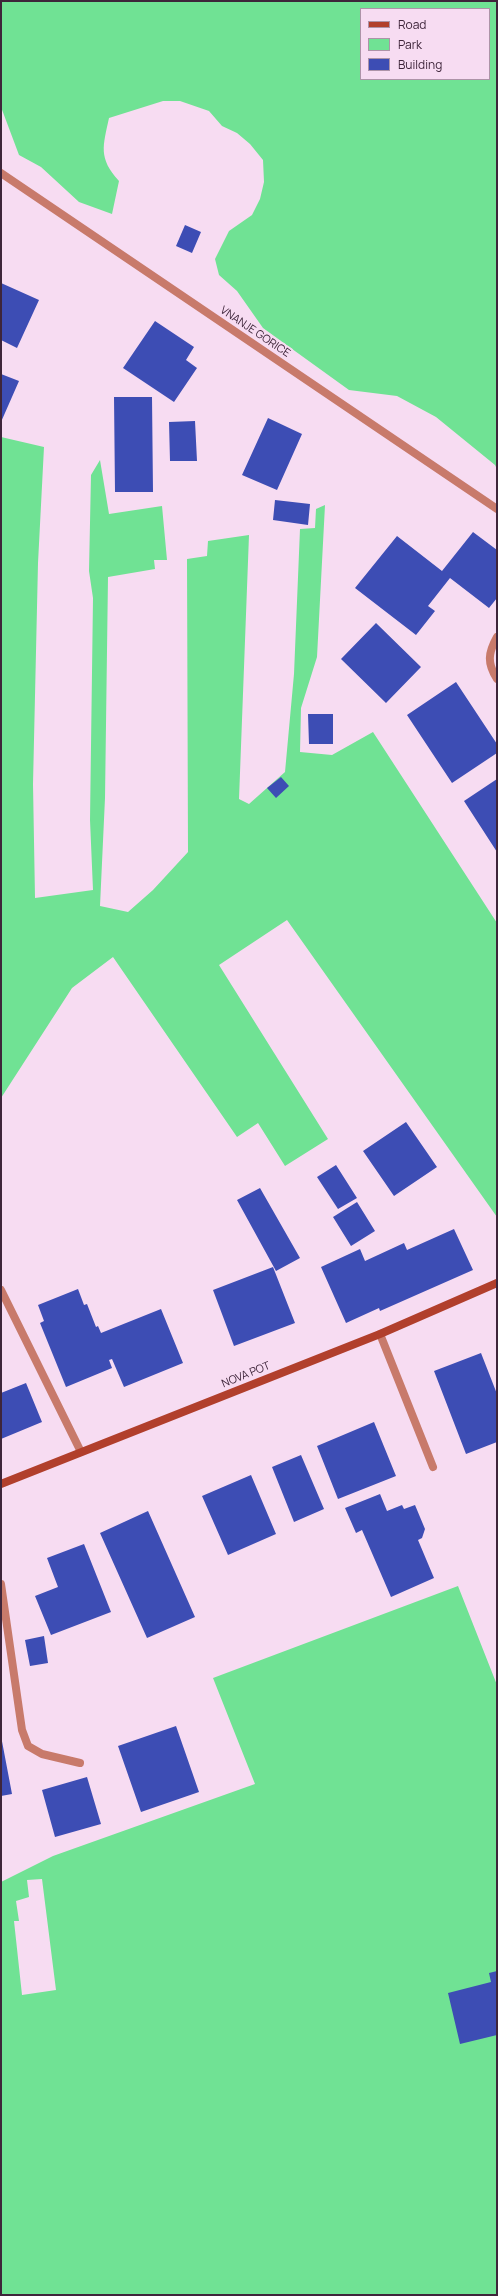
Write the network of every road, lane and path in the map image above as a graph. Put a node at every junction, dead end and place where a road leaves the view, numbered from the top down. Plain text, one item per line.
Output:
1 (1, 173) edge
2 (497, 509) edge
3 (497, 637) edge
4 (497, 679) edge
5 (497, 1284) edge
6 (1, 1290) edge
7 (380, 1334) junction
8 (81, 1452) junction
9 (433, 1467) dead end
10 (1, 1484) edge
11 (1, 1584) edge
12 (80, 1763) dead end

1 - 2 street, VNANJE GORICE
3 - 4 street
5 - 7 street, NOVA POT
6 - 8 street
7 - 8 street, NOVA POT
7 - 9 street
8 - 10 street, NOVA POT
11 - 12 street

